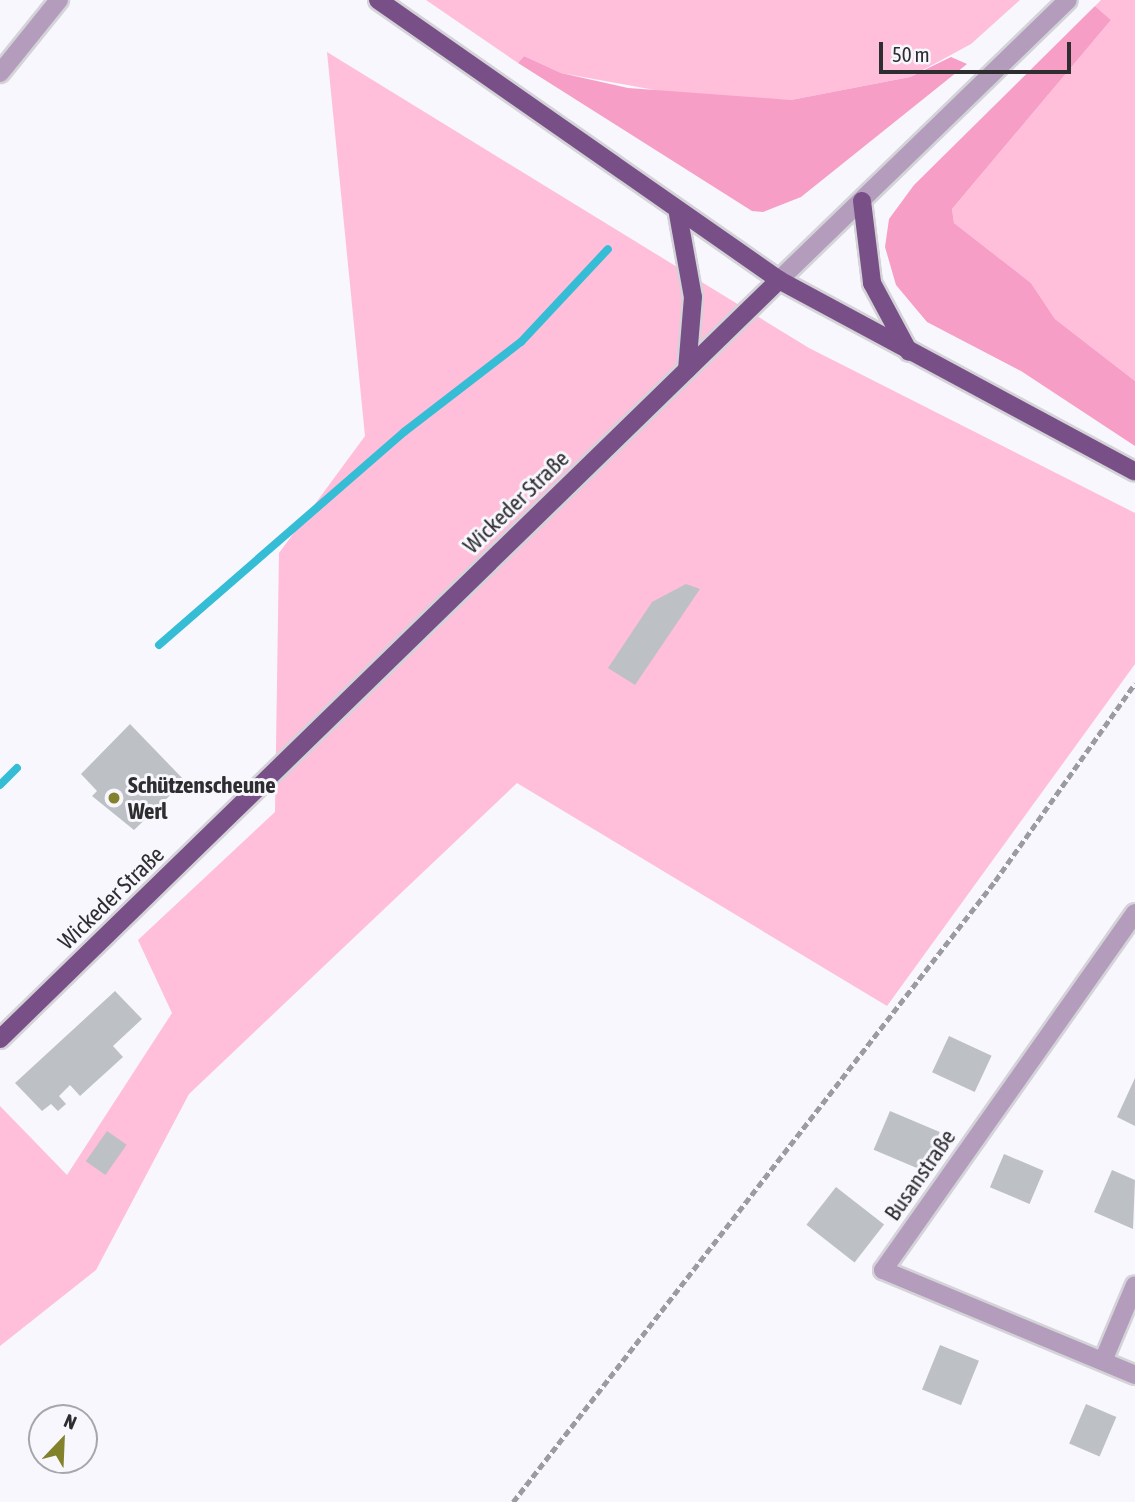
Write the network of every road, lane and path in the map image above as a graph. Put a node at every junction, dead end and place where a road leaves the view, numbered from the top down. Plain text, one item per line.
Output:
1 (59, 0) edge
2 (378, 0) edge
3 (1068, 0) edge
4 (0, 73) edge
5 (862, 201) junction
6 (678, 214) junction
7 (779, 281) junction
8 (911, 355) junction
9 (687, 370) junction
10 (1135, 472) edge
11 (1135, 683) edge
12 (1135, 913) edge
13 (0, 1040) edge
14 (1135, 1285) edge
15 (1103, 1361) junction
16 (1135, 1375) edge
17 (513, 1502) edge

1 - 4 street
2 - 6 main road
3 - 5 street, Wickeder Straße
5 - 7 street, Wickeder Straße
5 - 8 main road
6 - 7 main road
6 - 9 main road
7 - 8 main road
7 - 9 main road, Wickeder Straße
8 - 10 main road
9 - 13 main road, Wickeder Straße
11 - 17 path
12 - 15 street, Busanstraße
14 - 15 street
15 - 16 street, Busanstraße

